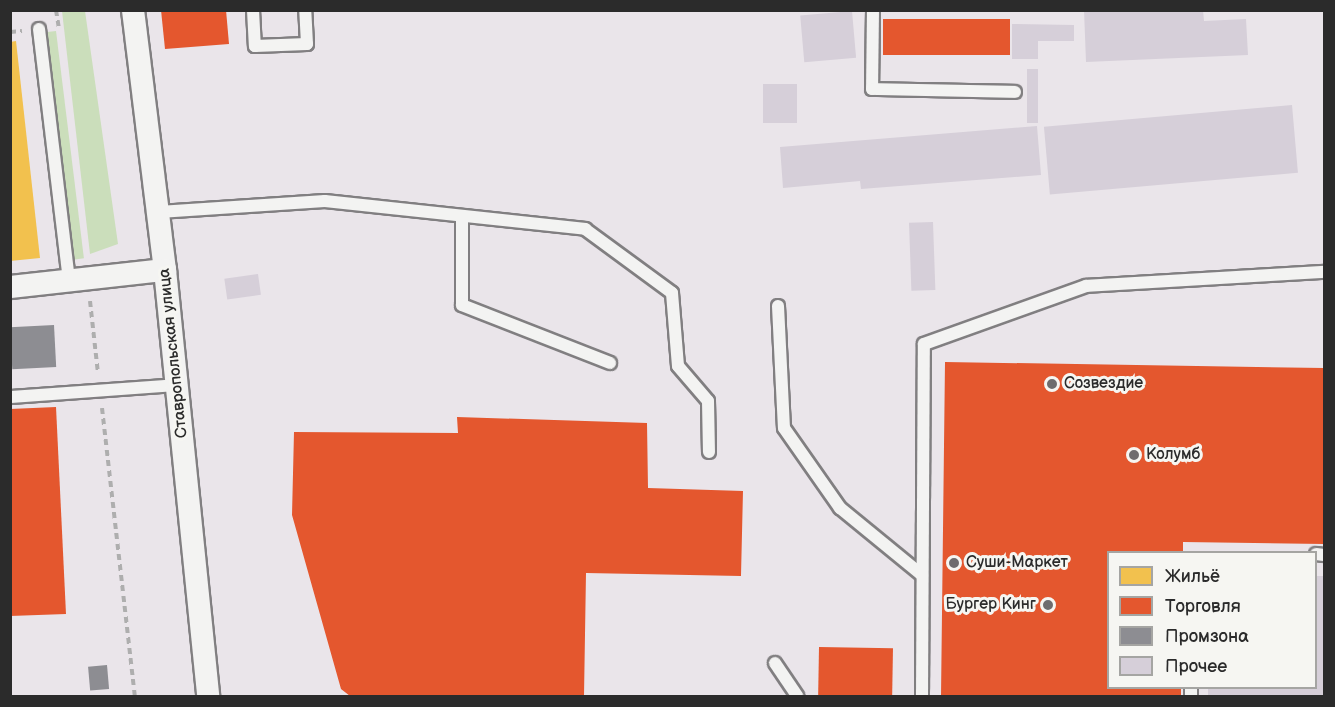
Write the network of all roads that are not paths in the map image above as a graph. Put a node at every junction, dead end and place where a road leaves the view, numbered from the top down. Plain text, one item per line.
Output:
1 (133, 10) edge
2 (253, 10) edge
3 (305, 10) edge
4 (873, 10) edge
5 (39, 29) dead end
6 (1015, 92) dead end
7 (159, 212) junction
8 (462, 216) junction
9 (165, 270) junction
10 (1324, 272) edge
11 (78, 279) junction
12 (10, 287) edge
13 (778, 306) dead end
14 (610, 363) dead end
15 (177, 385) junction
16 (10, 397) edge
17 (709, 452) dead end
18 (922, 575) junction
19 (775, 663) dead end
20 (208, 696) edge
21 (797, 696) edge
22 (921, 696) edge

1 - 7 street, Ставропольская улица
2 - 3 lane
4 - 6 lane
5 - 11 lane
7 - 8 lane
7 - 9 street, Ставропольская улица
8 - 14 lane
8 - 17 lane
9 - 11 street
9 - 15 street, Ставропольская улица
10 - 18 lane
11 - 12 street
13 - 18 lane
15 - 16 lane
15 - 20 street, Ставропольская улица
18 - 22 lane
19 - 21 lane

